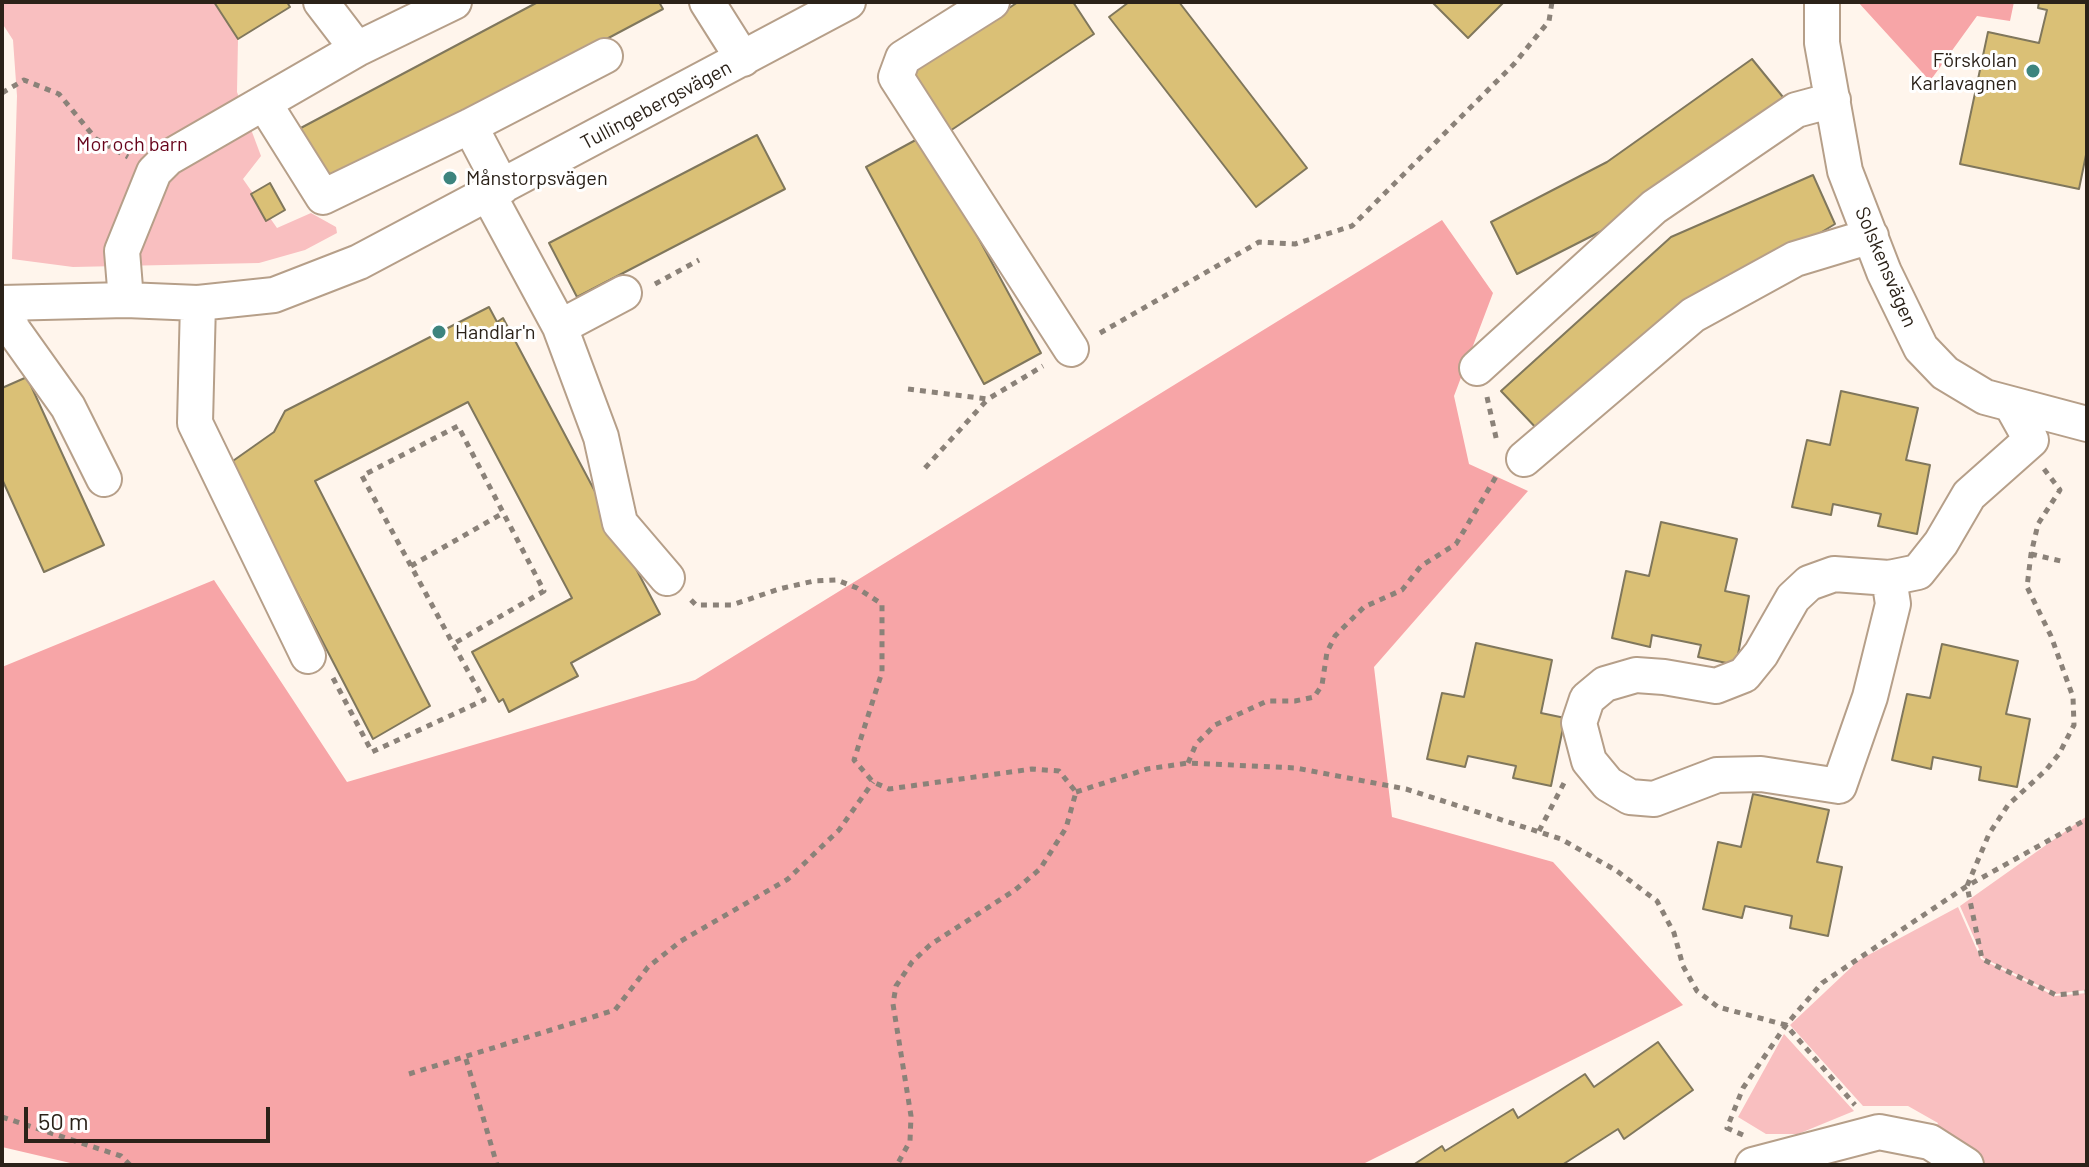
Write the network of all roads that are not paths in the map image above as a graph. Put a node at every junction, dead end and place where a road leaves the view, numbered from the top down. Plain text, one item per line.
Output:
1 (321, 2) edge
2 (454, 2) edge
3 (707, 2) edge
4 (848, 2) edge
5 (992, 2) edge
6 (1822, 2) edge
7 (357, 49) junction
8 (605, 56) dead end
9 (743, 59) junction
10 (1833, 100) junction
11 (264, 103) junction
12 (470, 126) junction
13 (495, 190) junction
14 (1871, 236) junction
15 (624, 293) road end
16 (126, 300) junction
17 (6, 303) edge
18 (198, 303) junction
19 (560, 327) junction
20 (1071, 349) road end
21 (1477, 368) dead end
22 (2012, 406) junction
23 (2087, 424) edge
24 (1513, 463) road end
25 (104, 479) dead end
26 (667, 578) road end
27 (1889, 578) junction
28 (308, 656) road end
29 (1758, 1163) edge
30 (1966, 1165) edge

1 - 7 street
2 - 7 street
3 - 9 street
4 - 9 street, Tullingebergsvägen
5 - 20 street
6 - 10 street, Solskensvägen
7 - 11 street
8 - 12 street
9 - 13 street, Tullingebergsvägen
10 - 14 street, Solskensvägen
10 - 21 street
11 - 12 street
11 - 16 street
12 - 13 street
13 - 18 street, Tullingebergsvägen
13 - 19 street
14 - 22 street, Solskensvägen
14 - 24 street
15 - 19 street
16 - 17 street, Tullingebergsvägen
16 - 18 street, Tullingebergsvägen
17 - 25 street
18 - 28 street
19 - 26 street
22 - 23 street, Solskensvägen
22 - 27 street
27 - 27 street
29 - 30 street

